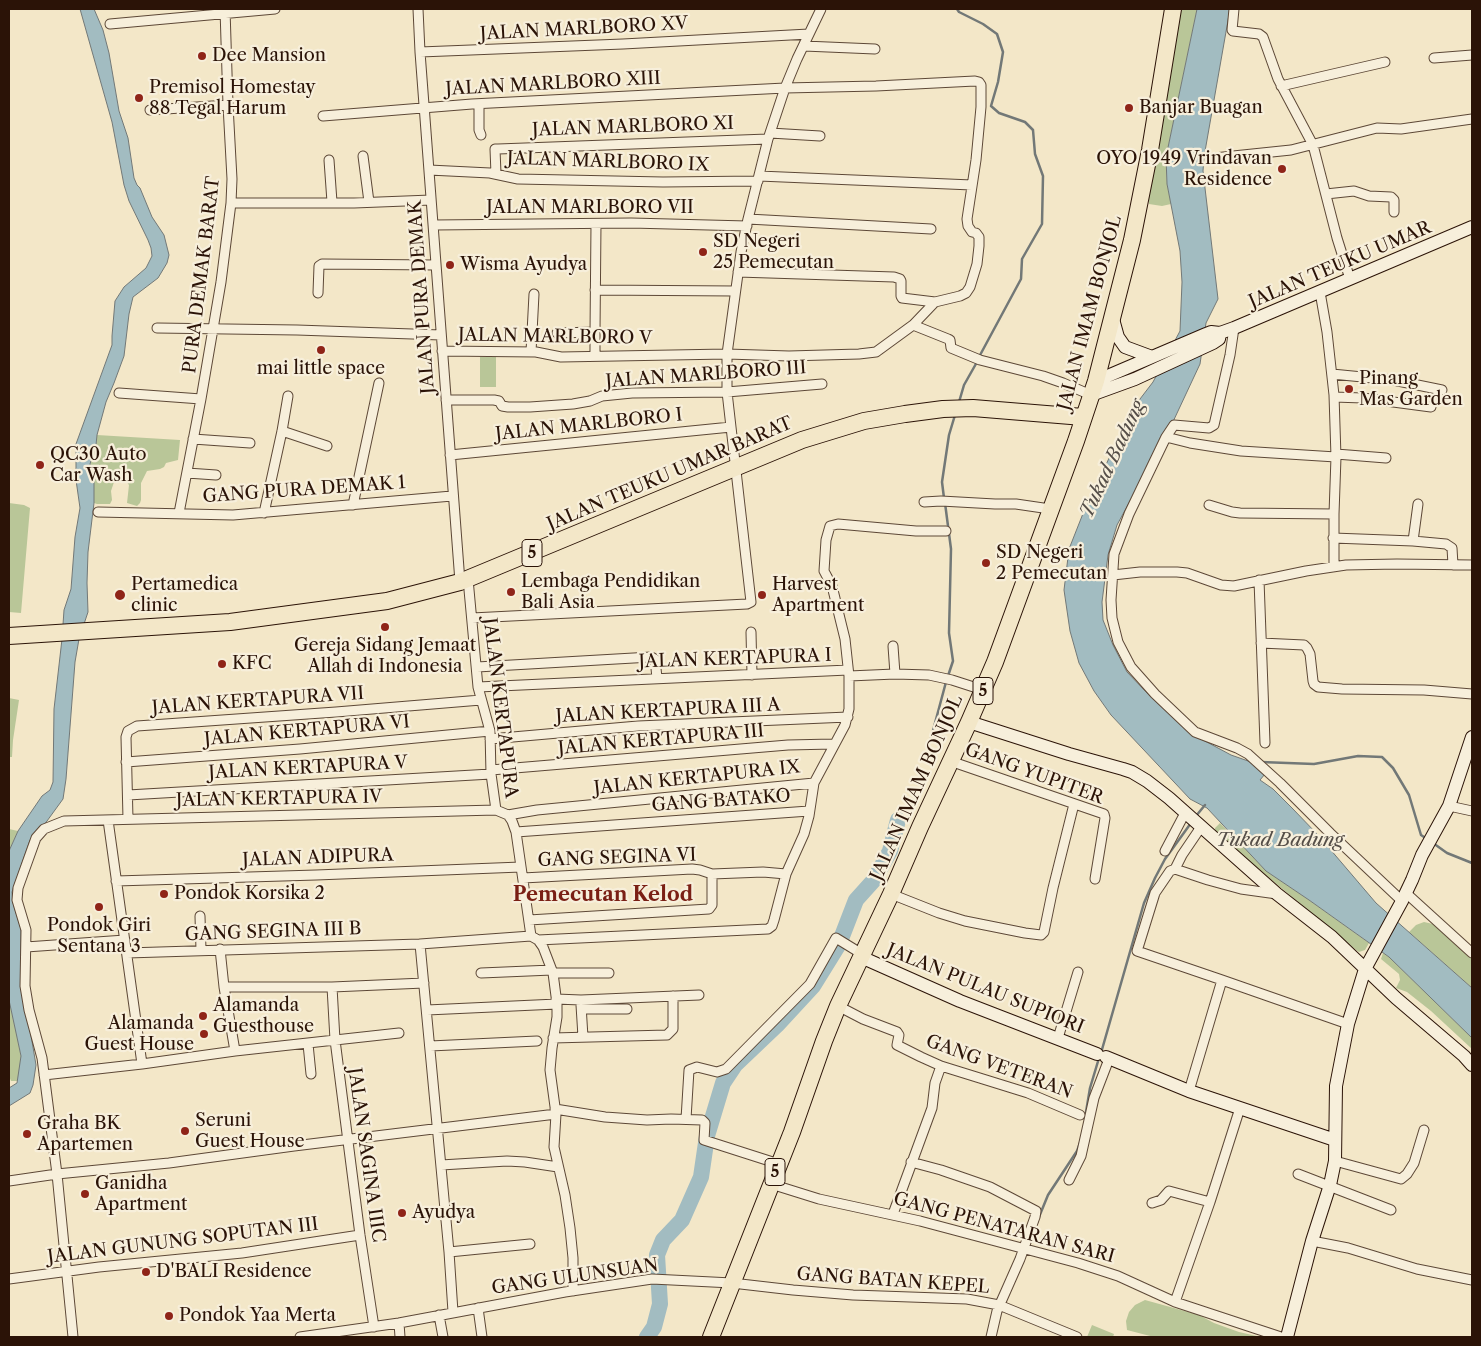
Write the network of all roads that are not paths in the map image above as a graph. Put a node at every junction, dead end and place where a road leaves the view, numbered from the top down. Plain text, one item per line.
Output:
1 (275, 9) edge
2 (418, 9) edge
3 (821, 9) edge
4 (1173, 9) edge
5 (1234, 9) edge
6 (225, 11) edge
7 (110, 24) dead end
8 (809, 34) junction
9 (804, 46) junction
10 (875, 49) dead end
11 (420, 52) junction
12 (1472, 55) edge
13 (1434, 58) dead end
14 (1385, 62) dead end
15 (1281, 86) junction
16 (785, 88) junction
17 (479, 104) junction
18 (228, 105) junction
19 (424, 108) junction
20 (150, 110) dead end
21 (323, 116) dead end
22 (1472, 119) edge
23 (481, 135) dead end
24 (769, 136) junction
25 (820, 136) dead end
26 (1313, 145) junction
27 (363, 156) dead end
28 (1214, 158) dead end
29 (329, 160) dead end
30 (429, 170) junction
31 (496, 174) junction
32 (758, 178) junction
33 (972, 185) junction
34 (1326, 194) junction
35 (431, 200) junction
36 (332, 202) junction
37 (369, 202) junction
38 (231, 203) junction
39 (1394, 212) dead end
40 (748, 222) junction
41 (596, 224) junction
42 (434, 225) junction
43 (1472, 227) edge
44 (931, 229) dead end
45 (436, 265) junction
46 (738, 272) junction
47 (1350, 279) junction
48 (595, 290) junction
49 (735, 290) junction
50 (1320, 292) junction
51 (318, 294) dead end
52 (534, 294) dead end
53 (935, 302) junction
54 (1113, 319) junction
55 (913, 325) junction
56 (157, 328) dead end
57 (1234, 328) junction
58 (213, 329) junction
59 (595, 332) junction
60 (556, 333) dead end
61 (441, 335) junction
62 (442, 351) junction
63 (531, 352) junction
64 (727, 354) junction
65 (595, 356) junction
66 (1156, 360) junction
67 (1332, 374) junction
68 (379, 383) dead end
69 (822, 384) dead end
70 (1094, 388) junction
71 (1442, 390) dead end
72 (727, 392) junction
73 (119, 393) dead end
74 (288, 396) dead end
75 (1334, 397) junction
76 (201, 399) junction
77 (446, 400) junction
78 (1431, 407) dead end
79 (1083, 417) junction
80 (731, 427) junction
81 (282, 431) junction
82 (1166, 437) junction
83 (193, 439) junction
84 (250, 443) dead end
85 (327, 446) dead end
86 (450, 455) junction
87 (1336, 456) junction
88 (1386, 458) dead end
89 (736, 467) junction
90 (187, 473) junction
91 (216, 475) dead end
92 (452, 496) junction
93 (924, 502) dead end
94 (1418, 504) dead end
95 (353, 505) junction
96 (1210, 505) dead end
97 (1050, 509) junction
98 (98, 512) dead end
99 (179, 513) junction
100 (264, 513) junction
101 (1334, 514) junction
102 (946, 530) dead end
103 (1333, 538) junction
104 (1413, 541) junction
105 (1453, 565) junction
106 (1472, 565) edge
107 (1334, 566) junction
108 (1113, 575) junction
109 (1259, 580) junction
110 (464, 581) junction
111 (472, 618) junction
112 (751, 632) dead end
113 (9, 636) edge
114 (1261, 642) junction
115 (893, 646) dead end
116 (476, 667) junction
117 (849, 673) junction
118 (895, 674) junction
119 (752, 675) junction
120 (657, 678) junction
121 (478, 687) junction
122 (983, 690) junction
123 (1472, 694) edge
124 (481, 700) junction
125 (848, 716) junction
126 (969, 722) junction
127 (490, 735) junction
128 (1472, 737) edge
129 (1264, 742) dead end
130 (834, 744) junction
131 (950, 761) junction
132 (126, 762) junction
133 (491, 772) junction
134 (814, 783) junction
135 (128, 796) junction
136 (1074, 804) junction
137 (1449, 806) junction
138 (496, 810) junction
139 (809, 811) junction
140 (1472, 811) edge
141 (508, 815) junction
142 (128, 819) junction
143 (1192, 819) junction
144 (108, 820) junction
145 (516, 832) junction
146 (1165, 851) dead end
147 (521, 867) junction
148 (1175, 869) junction
149 (712, 874) junction
150 (786, 874) junction
151 (523, 878) junction
152 (1095, 879) dead end
153 (116, 881) junction
154 (891, 894) junction
155 (1277, 894) junction
156 (1404, 897) junction
157 (776, 913) joint
158 (200, 916) dead end
159 (529, 920) junction
160 (535, 938) junction
161 (125, 940) junction
162 (420, 944) junction
163 (26, 947) junction
164 (220, 949) junction
165 (201, 950) junction
166 (126, 952) junction
167 (1472, 953) edge
168 (862, 955) junction
169 (1365, 969) junction
170 (553, 972) junction
171 (1078, 972) dead end
172 (482, 973) dead end
173 (609, 973) dead end
174 (1222, 980) junction
175 (424, 983) junction
176 (224, 987) junction
177 (332, 987) junction
178 (699, 995) dead end
179 (673, 996) junction
180 (556, 1001) junction
181 (582, 1004) junction
182 (838, 1006) junction
183 (627, 1009) dead end
184 (427, 1010) junction
185 (1348, 1024) junction
186 (399, 1033) dead end
187 (583, 1037) junction
188 (553, 1038) junction
189 (1058, 1038) junction
190 (335, 1040) junction
191 (537, 1041) dead end
192 (308, 1044) junction
193 (430, 1046) junction
194 (234, 1051) junction
195 (1104, 1057) junction
196 (142, 1064) junction
197 (1472, 1065) edge
198 (941, 1066) junction
199 (311, 1074) dead end
200 (44, 1075) junction
201 (1189, 1091) junction
202 (1240, 1108) junction
203 (555, 1111) junction
204 (1080, 1115) dead end
205 (686, 1119) junction
206 (438, 1128) junction
207 (1424, 1130) dead end
208 (348, 1140) junction
209 (1336, 1140) junction
210 (1335, 1161) junction
211 (911, 1162) junction
212 (778, 1164) junction
213 (441, 1165) junction
214 (558, 1167) junction
215 (57, 1174) junction
216 (1298, 1174) dead end
217 (1069, 1180) dead end
218 (9, 1181) edge
219 (771, 1184) junction
220 (1330, 1186) junction
221 (1210, 1202) junction
222 (1152, 1203) dead end
223 (1391, 1210) dead end
224 (893, 1214) junction
225 (360, 1235) junction
226 (1312, 1240) junction
227 (530, 1244) dead end
228 (1026, 1249) junction
229 (449, 1252) junction
230 (66, 1271) junction
231 (9, 1279) edge
232 (1472, 1280) edge
233 (732, 1283) junction
234 (573, 1291) junction
235 (1175, 1302) junction
236 (1002, 1306) junction
237 (478, 1308) junction
238 (453, 1312) junction
239 (439, 1315) junction
240 (399, 1323) junction
241 (374, 1327) junction
242 (73, 1337) edge
243 (300, 1337) edge
244 (400, 1337) edge
245 (443, 1337) edge
246 (482, 1337) edge
247 (711, 1337) edge
248 (991, 1337) edge
249 (1077, 1337) edge
250 (1281, 1337) edge
251 (1287, 1337) edge

1 - 6 street
2 - 11 street, JALAN PURA DEMAK
3 - 8 street
4 - 54 highway, JALAN IMAM BONJOL
5 - 15 street
6 - 7 street
6 - 18 street, PURA DEMAK BARAT
8 - 9 street
8 - 11 street, JALAN MARLBORO XV
9 - 10 street
9 - 16 street
11 - 19 street, JALAN PURA DEMAK
12 - 13 street
14 - 15 street
15 - 26 street
16 - 17 street, JALAN MARLBORO XIII
16 - 24 street
16 - 33 street, JALAN MARLBORO XIII
17 - 19 street, JALAN MARLBORO XIII
17 - 23 street
18 - 20 street
18 - 38 street, PURA DEMAK BARAT
19 - 21 street, JALAN MARLBORO XIII
19 - 30 street, JALAN PURA DEMAK
22 - 26 street
24 - 25 street, JALAN MARLBORO XI
24 - 31 street, JALAN MARLBORO XI
24 - 32 street
26 - 28 street
26 - 34 street
27 - 37 street
29 - 36 street
30 - 31 street, JALAN MARLBORO IX
30 - 35 street, JALAN PURA DEMAK
31 - 32 street, JALAN MARLBORO IX
32 - 33 street, JALAN MARLBORO IX
32 - 40 street
33 - 53 street
34 - 39 street
34 - 47 street
35 - 37 street
35 - 42 street, JALAN PURA DEMAK
36 - 37 street
36 - 38 street
38 - 58 street, PURA DEMAK BARAT
40 - 41 street, JALAN MARLBORO VII
40 - 44 street, JALAN MARLBORO VII
40 - 46 street
41 - 42 street, JALAN MARLBORO VII
41 - 48 street
42 - 45 street, JALAN PURA DEMAK
43 - 47 street, JALAN TEUKU UMAR
45 - 51 street
45 - 61 street, JALAN PURA DEMAK
46 - 49 street
46 - 53 street
47 - 50 street, JALAN TEUKU UMAR
48 - 49 street
48 - 59 street
49 - 64 street
50 - 57 street, JALAN TEUKU UMAR
50 - 67 street
52 - 63 street
53 - 55 street, JALAN MARLBORO V
54 - 66 street
54 - 70 highway, JALAN IMAM BONJOL
55 - 64 street, JALAN MARLBORO V
55 - 70 street
56 - 58 street
57 - 66 street, JALAN TEUKU UMAR
57 - 82 street
58 - 61 street
58 - 76 street, PURA DEMAK BARAT
59 - 60 street
59 - 65 street
61 - 62 street, JALAN PURA DEMAK
62 - 63 street, JALAN MARLBORO V
62 - 77 street, JALAN PURA DEMAK
63 - 65 street, JALAN MARLBORO V
64 - 65 street, JALAN MARLBORO V
64 - 72 street
66 - 70 street, JALAN TEUKU UMAR
67 - 71 street
67 - 75 street
68 - 95 street
69 - 72 street, JALAN MARLBORO III
70 - 79 highway, JALAN IMAM BONJOL
72 - 77 street, JALAN MARLBORO III
72 - 80 street
73 - 76 street
74 - 81 street
75 - 78 street
75 - 87 street
76 - 83 street, PURA DEMAK BARAT
77 - 86 street, JALAN PURA DEMAK
79 - 89 highway, JALAN TEUKU UMAR BARAT / 5
79 - 97 highway, JALAN IMAM BONJOL / 5
80 - 86 street, JALAN MARLBORO I
80 - 89 street
81 - 85 street
81 - 100 street
82 - 87 street
82 - 108 street
83 - 84 street
83 - 90 street, PURA DEMAK BARAT
86 - 92 street, JALAN PURA DEMAK
87 - 88 street
87 - 101 street
89 - 110 highway, JALAN TEUKU UMAR BARAT / 5
89 - 111 street
90 - 91 street
90 - 99 street, PURA DEMAK BARAT
92 - 95 street, GANG PURA DEMAK 1
92 - 110 street, JALAN PURA DEMAK
93 - 97 street
94 - 104 street
95 - 100 street, GANG PURA DEMAK 1
96 - 101 street
97 - 122 highway, JALAN IMAM BONJOL / 5
98 - 99 street, GANG PURA DEMAK 1
99 - 100 street, GANG PURA DEMAK 1
101 - 103 street
102 - 117 street, JALAN KERTAPURA I
103 - 104 street
103 - 107 street
104 - 105 street
105 - 106 street
105 - 107 street
107 - 109 street
108 - 109 street
108 - 156 street
109 - 114 street
110 - 111 street, JALAN KERTAPURA
110 - 113 highway, JALAN TEUKU UMAR BARAT / 5
111 - 116 street, JALAN KERTAPURA
112 - 119 street
114 - 123 street
114 - 129 street
115 - 118 street
116 - 120 street
116 - 121 street, JALAN KERTAPURA
117 - 118 street
117 - 119 street, JALAN KERTAPURA I
117 - 125 street
118 - 122 street
119 - 120 street, JALAN KERTAPURA I
120 - 121 street, JALAN KERTAPURA I
121 - 124 street, JALAN KERTAPURA
122 - 126 highway, JALAN IMAM BONJOL / 5
124 - 127 street, JALAN KERTAPURA
124 - 132 street, JALAN KERTAPURA VII
125 - 127 street, JALAN KERTAPURA III A
125 - 130 street
126 - 131 highway, JALAN IMAM BONJOL / 5
126 - 143 street
127 - 132 street, JALAN KERTAPURA VI
127 - 133 street, JALAN KERTAPURA
128 - 137 street
130 - 133 street, JALAN KERTAPURA III
130 - 134 street
131 - 136 street, GANG YUPITER
131 - 154 highway, JALAN IMAM BONJOL / 5
132 - 135 street, JALAN KERTAPURA VII
133 - 135 street, JALAN KERTAPURA V
133 - 138 street, JALAN KERTAPURA
134 - 139 street, JALAN KERTAPURA IX
134 - 141 street, JALAN KERTAPURA IX
135 - 142 street, JALAN KERTAPURA VII
136 - 152 street, GANG YUPITER
136 - 154 street
137 - 140 street
137 - 156 street
138 - 141 street
138 - 142 street, JALAN KERTAPURA IV
139 - 145 street, GANG BATAKO
139 - 150 street, JALAN KERTAPURA IX
141 - 145 street
142 - 144 street, JALAN KERTAPURA IV
143 - 146 street
143 - 148 street
143 - 155 street
144 - 153 street
144 - 163 street, JALAN KERTAPURA IV
145 - 147 street
147 - 151 street
147 - 153 street, JALAN ADIPURA
148 - 155 street
148 - 174 street
149 - 150 street, GANG SEGINA VI
149 - 151 street, GANG SEGINA VI
149 - 159 street
150 - 157 street, JALAN KERTAPURA IX
151 - 159 street
153 - 161 street
154 - 168 highway, JALAN IMAM BONJOL / 5
155 - 169 street
156 - 167 street
156 - 169 street
157 - 160 street, GANG SEGINA III B
158 - 165 street
159 - 160 street
160 - 162 street, GANG SEGINA III B
160 - 170 street
161 - 163 street
161 - 166 street
162 - 164 street, GANG SEGINA III B
162 - 175 street
163 - 200 street
164 - 165 street, GANG SEGINA III B
164 - 176 street
165 - 166 street, GANG SEGINA III B
166 - 196 street
168 - 182 highway, JALAN IMAM BONJOL / 5
168 - 189 street, JALAN PULAU SUPIORI
168 - 205 street
169 - 185 street
169 - 197 street
170 - 172 street
170 - 173 street
170 - 180 street
171 - 189 street
174 - 185 street
174 - 201 street
175 - 177 street
175 - 184 street
176 - 177 street
176 - 194 street
177 - 190 street, JALAN SAGINA IIIC
178 - 179 street
179 - 181 street
179 - 187 street
180 - 181 street
180 - 184 street
180 - 188 street
181 - 183 street
181 - 187 street
182 - 198 street, GANG VETERAN
182 - 212 highway, JALAN IMAM BONJOL / 5
184 - 193 street
185 - 209 street
186 - 190 street
187 - 188 street
188 - 203 street
189 - 195 street, JALAN PULAU SUPIORI
190 - 192 street
190 - 208 street, JALAN SAGINA IIIC
191 - 193 street
192 - 194 street
192 - 199 street
193 - 206 street
194 - 196 street
195 - 201 street, JALAN PULAU SUPIORI
195 - 217 street
196 - 200 street
198 - 204 street, GANG VETERAN
198 - 211 street
200 - 215 street
201 - 202 street, JALAN PULAU SUPIORI
202 - 209 street, JALAN PULAU SUPIORI
202 - 221 street
203 - 205 street
203 - 206 street
203 - 214 street
205 - 212 street
206 - 208 street
206 - 213 street
207 - 210 street
208 - 215 street
208 - 225 street, JALAN SAGINA IIIC
209 - 210 street
210 - 220 street
211 - 224 street
211 - 228 street
212 - 219 highway, JALAN IMAM BONJOL / 5
213 - 214 street
213 - 229 street
214 - 234 street
215 - 218 street
215 - 230 street
216 - 220 street
219 - 224 street, GANG PENATARAN SARI
219 - 233 highway, JALAN IMAM BONJOL / 5
220 - 223 street
220 - 226 street
221 - 222 street
221 - 235 street
224 - 228 street, GANG PENATARAN SARI
225 - 230 street, JALAN GUNUNG SOPUTAN III
225 - 241 street, JALAN SAGINA IIIC
226 - 232 street
226 - 251 street
227 - 229 street
228 - 235 street, GANG PENATARAN SARI
228 - 236 street
229 - 238 street
230 - 231 street, JALAN GUNUNG SOPUTAN III
230 - 242 street
233 - 234 street, GANG ULUNSUAN
233 - 236 street, GANG BATAN KEPEL
233 - 247 highway, JALAN IMAM BONJOL / 5
234 - 237 street, GANG ULUNSUAN
235 - 250 street, GANG PENATARAN SARI
236 - 248 street
236 - 249 street, GANG BATAN KEPEL
237 - 238 street, GANG ULUNSUAN
237 - 246 street
238 - 239 street, GANG ULUNSUAN
239 - 240 street, GANG ULUNSUAN
239 - 245 street
240 - 241 street, GANG ULUNSUAN
240 - 244 street
241 - 243 street, GANG ULUNSUAN

